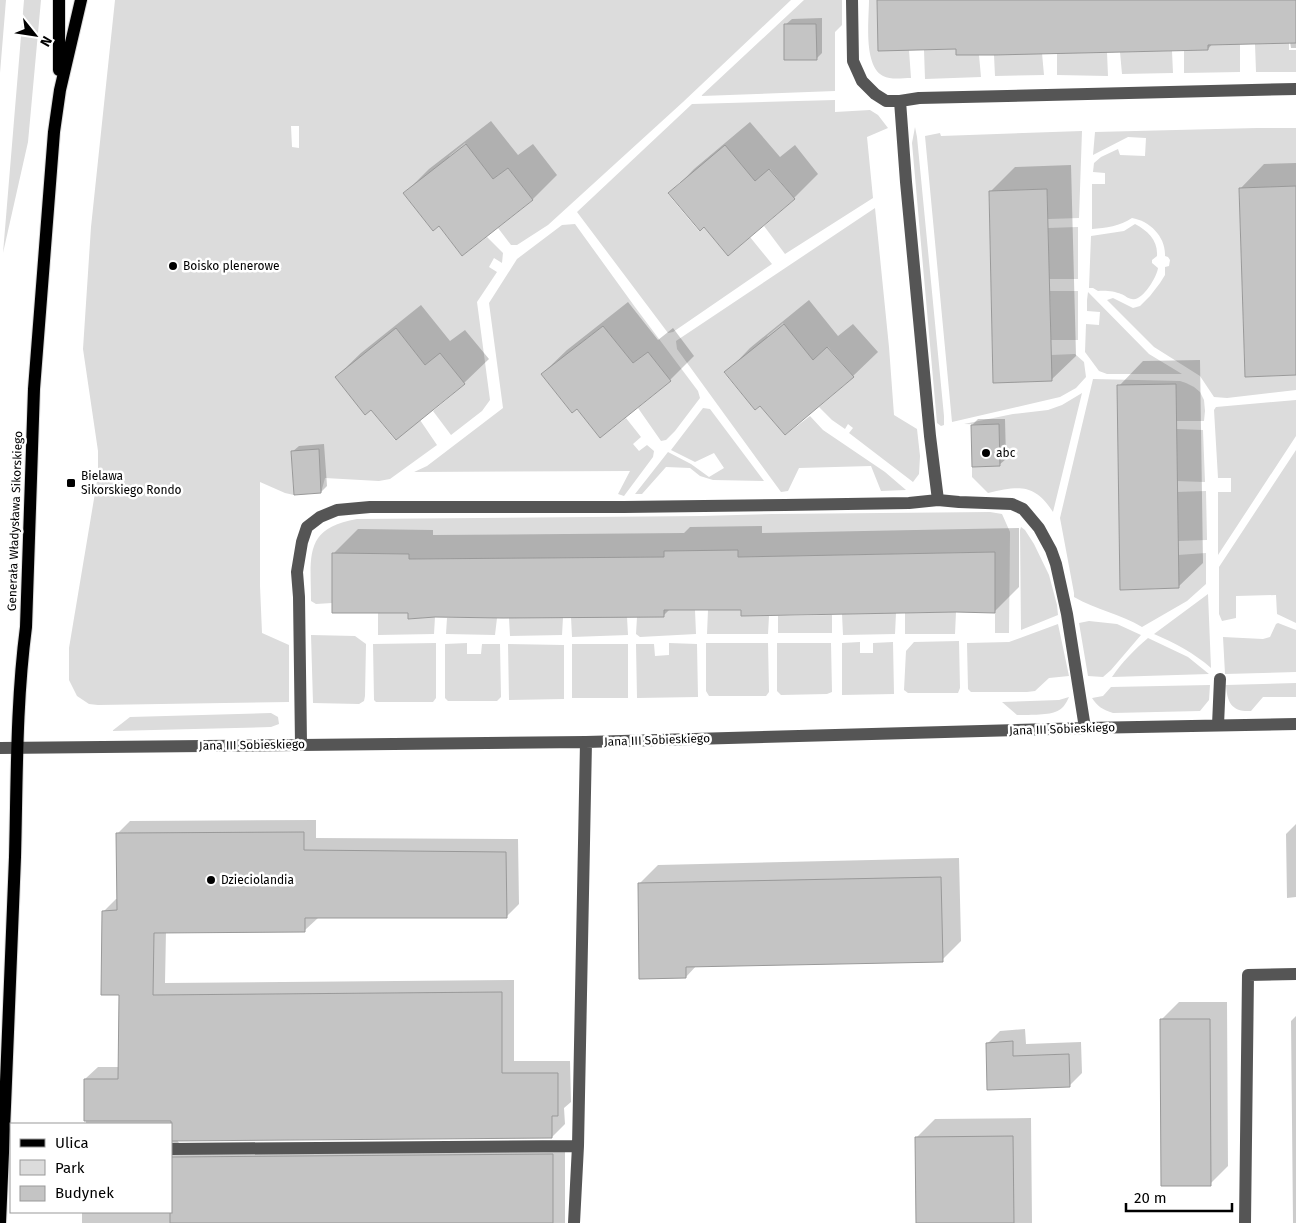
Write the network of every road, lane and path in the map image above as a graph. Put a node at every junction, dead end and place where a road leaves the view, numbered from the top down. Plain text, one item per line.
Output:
1 (58, 0) edge
2 (81, 0) edge
3 (852, 0) edge
4 (1296, 89) edge
5 (60, 90) junction
6 (900, 101) junction
7 (938, 500) junction
8 (1220, 679) dead end
9 (1296, 724) edge
10 (1218, 725) junction
11 (1085, 728) junction
12 (586, 742) junction
13 (300, 744) junction
14 (0, 748) edge
15 (18, 748) junction
16 (1296, 974) edge
17 (578, 1146) junction
18 (172, 1149) edge
19 (0, 1223) edge
20 (574, 1223) edge
21 (1245, 1223) edge

1 - 5 main road, Generała Władysława Sikorskiego
2 - 5 main road, Generała Władysława Sikorskiego
3 - 6 street
4 - 6 street
5 - 15 main road, Generała Władysława Sikorskiego
6 - 7 street
7 - 11 street
7 - 13 street
8 - 10 street
9 - 10 street, Jana III Sobieskiego
10 - 11 street, Jana III Sobieskiego
11 - 12 street, Jana III Sobieskiego
12 - 13 street, Jana III Sobieskiego
12 - 17 street
13 - 15 street, Jana III Sobieskiego
14 - 15 street, Jana III Sobieskiego
15 - 19 main road, Generała Władysława Sikorskiego
16 - 21 street
17 - 18 street
17 - 20 street

